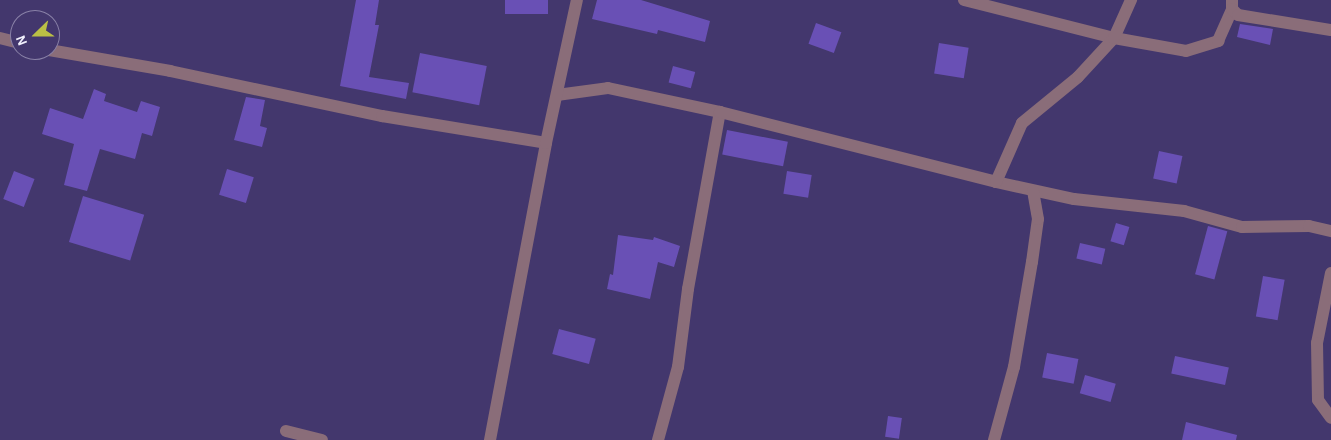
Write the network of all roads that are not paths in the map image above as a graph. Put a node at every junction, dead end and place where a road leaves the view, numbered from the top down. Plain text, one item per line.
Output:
1 (577, 0) edge
2 (964, 0) edge
3 (1131, 0) edge
4 (1232, 4) edge
5 (1331, 30) edge
6 (1114, 38) junction
7 (60, 52) edge
8 (557, 95) junction
9 (720, 112) junction
10 (546, 143) junction
11 (996, 182) junction
12 (1033, 191) junction
13 (1331, 231) edge
14 (1331, 273) edge
15 (1331, 418) edge
16 (286, 431) dead end
17 (322, 440) edge
18 (490, 440) edge
19 (658, 440) edge
20 (994, 440) edge

1 - 8 street
2 - 6 street
3 - 6 street
4 - 5 street
4 - 6 street
6 - 11 street
7 - 10 street
8 - 9 street
8 - 10 street
9 - 11 street
9 - 19 street
10 - 18 street
11 - 12 street
12 - 13 street
12 - 20 street
14 - 15 street
16 - 17 street

